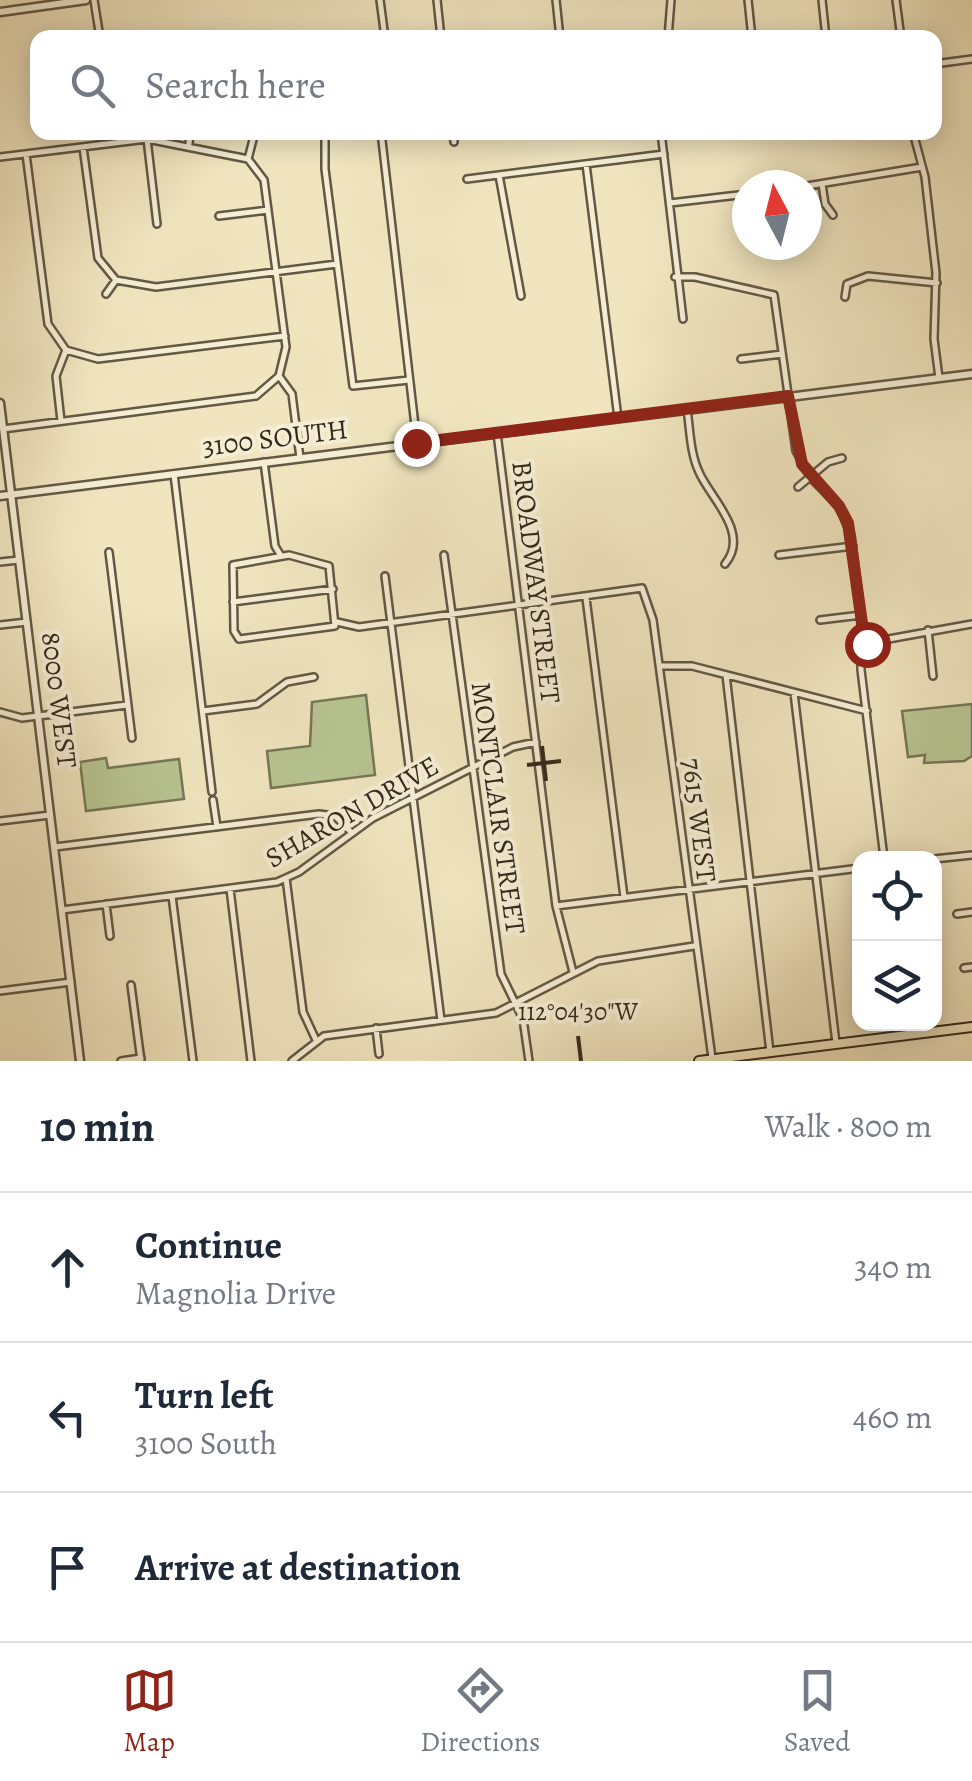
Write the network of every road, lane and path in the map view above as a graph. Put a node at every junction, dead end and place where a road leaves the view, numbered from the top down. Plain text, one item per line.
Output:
1 (86, 0) edge
2 (94, 0) edge
3 (380, 0) edge
4 (436, 0) edge
5 (556, 0) edge
6 (671, 0) edge
7 (748, 0) edge
8 (822, 0) edge
9 (896, 0) edge
10 (0, 12) edge
11 (99, 30) edge
12 (384, 30) edge
13 (441, 30) edge
14 (559, 30) edge
15 (669, 30) edge
16 (751, 30) edge
17 (825, 30) edge
18 (900, 30) edge
19 (972, 59) edge
20 (942, 63) edge
21 (138, 140) edge
22 (146, 140) edge
23 (154, 140) edge
24 (189, 140) edge
25 (254, 140) edge
26 (326, 140) edge
27 (382, 140) edge
28 (662, 140) edge
29 (914, 140) edge
30 (188, 144) junction
31 (82, 147) junction
32 (26, 154) junction
33 (664, 154) junction
34 (0, 157) edge
35 (248, 159) junction
36 (586, 164) junction
37 (922, 167) junction
38 (499, 175) junction
39 (467, 179) dead end
40 (822, 184) joint
41 (732, 196) edge
42 (670, 203) junction
43 (268, 210) junction
44 (833, 215) dead end
45 (219, 216) dead end
46 (158, 224) dead end
47 (337, 264) junction
48 (276, 272) junction
49 (675, 278) junction
50 (116, 280) junction
51 (936, 283) junction
52 (106, 294) dead end
53 (521, 296) dead end
54 (845, 296) dead end
55 (682, 318) dead end
56 (285, 336) junction
57 (66, 350) junction
58 (782, 354) junction
59 (741, 358) dead end
60 (972, 374) edge
61 (279, 376) junction
62 (938, 378) junction
63 (409, 380) junction
64 (788, 396) junction
65 (0, 403) edge
66 (687, 410) junction
67 (618, 418) junction
68 (61, 422) junction
69 (3, 429) junction
70 (497, 433) junction
71 (416, 443) junction
72 (300, 458) junction
73 (842, 458) dead end
74 (264, 462) junction
75 (174, 474) junction
76 (810, 477) junction
77 (798, 487) dead end
78 (11, 495) junction
79 (0, 496) edge
80 (274, 546) junction
81 (852, 546) junction
82 (108, 552) dead end
83 (444, 555) dead end
84 (779, 555) dead end
85 (282, 556) junction
86 (268, 558) junction
87 (19, 560) junction
88 (0, 562) edge
89 (726, 564) dead end
90 (385, 576) dead end
91 (334, 589) junction
92 (586, 598) junction
93 (233, 602) junction
94 (518, 606) junction
95 (452, 615) junction
96 (861, 615) junction
97 (820, 620) dead end
98 (27, 622) junction
99 (391, 623) junction
100 (336, 624) junction
101 (972, 624) edge
102 (0, 626) edge
103 (928, 630) junction
104 (861, 644) junction
105 (660, 666) junction
106 (726, 675) junction
107 (934, 676) dead end
108 (314, 677) dead end
109 (794, 693) junction
110 (127, 706) junction
111 (203, 711) junction
112 (866, 711) junction
113 (0, 712) edge
114 (38, 716) junction
115 (132, 738) dead end
116 (536, 742) junction
117 (473, 767) junction
118 (212, 792) dead end
119 (413, 797) junction
120 (214, 800) dead end
121 (50, 815) junction
122 (0, 821) edge
123 (217, 828) junction
124 (352, 833) junction
125 (55, 847) junction
126 (883, 851) edge
127 (972, 855) edge
128 (942, 858) edge
129 (852, 869) edge
130 (814, 874) junction
131 (286, 878) junction
132 (748, 882) junction
133 (230, 889) junction
134 (687, 889) junction
135 (172, 896) junction
136 (624, 897) junction
137 (106, 904) junction
138 (556, 906) junction
139 (62, 910) junction
140 (972, 912) edge
141 (957, 914) dead end
142 (110, 936) dead end
143 (694, 946) junction
144 (964, 968) dead end
145 (972, 968) edge
146 (573, 972) junction
147 (71, 982) junction
148 (131, 985) dead end
149 (0, 991) edge
150 (516, 1004) junction
151 (441, 1020) junction
152 (972, 1027) edge
153 (376, 1028) junction
154 (316, 1040) junction
155 (836, 1044) junction
156 (770, 1052) junction
157 (302, 1053) junction
158 (379, 1054) dead end
159 (141, 1060) edge
160 (712, 1060) edge
161 (80, 1061) edge
162 (121, 1061) edge
163 (193, 1061) edge
164 (252, 1061) edge
165 (292, 1061) edge
166 (309, 1061) edge
167 (528, 1061) edge
168 (699, 1061) edge

1 - 10 street
2 - 11 street
3 - 12 street
4 - 13 street
5 - 14 street
6 - 15 street
7 - 16 street
8 - 17 street
9 - 18 street
19 - 20 street
21 - 31 street
22 - 46 street
23 - 30 street
24 - 30 street
25 - 35 street
26 - 47 street
27 - 63 street
28 - 33 street
29 - 37 street
30 - 35 street
31 - 32 street
31 - 50 street
32 - 34 street
32 - 57 street
33 - 36 street
33 - 42 street
35 - 43 street
36 - 38 street
36 - 67 street
37 - 40 street
37 - 51 street
38 - 39 street
38 - 53 street
40 - 44 street
41 - 42 street
42 - 49 street
43 - 45 street
43 - 48 street
47 - 48 street
47 - 63 street
48 - 50 street
48 - 56 street
49 - 55 street
49 - 58 street
50 - 52 street
51 - 54 street
51 - 62 street
56 - 57 street
56 - 61 street
57 - 68 street
58 - 59 street
58 - 64 street
60 - 62 street, 3100 SOUTH
61 - 68 street
61 - 72 street
62 - 64 street, 3100 SOUTH
63 - 71 street
64 - 66 street, 3100 SOUTH
64 - 76 street
65 - 69 street, 8000 WEST
66 - 67 street, 3100 SOUTH
66 - 89 street
67 - 70 street, 3100 SOUTH
68 - 69 street
69 - 78 street, 8000 WEST
70 - 71 street, 3100 SOUTH
70 - 94 street, BROADWAY STREET
71 - 72 street, 3100 SOUTH
72 - 74 street, 3100 SOUTH
73 - 76 street
74 - 75 street, 3100 SOUTH
74 - 80 street
75 - 78 street, 3100 SOUTH
75 - 111 street
76 - 77 street
76 - 81 street
78 - 79 street, 3100 SOUTH
78 - 87 street, 8000 WEST
80 - 85 street
80 - 86 street
81 - 84 street
81 - 96 street
82 - 110 street
83 - 95 street, MONTCLAIR STREET
85 - 86 street
85 - 91 street
86 - 93 street
87 - 88 street
87 - 98 street, 8000 WEST
90 - 99 street
91 - 93 street
91 - 100 street
92 - 94 street
92 - 105 street, 7615 WEST
92 - 136 street
93 - 100 street
94 - 95 street
94 - 116 street, BROADWAY STREET
95 - 99 street
95 - 117 street, MONTCLAIR STREET
96 - 97 street
96 - 104 street
98 - 102 street
98 - 114 street, 8000 WEST
99 - 100 street
99 - 119 street
101 - 103 street
103 - 104 street
103 - 107 street
104 - 112 street
105 - 106 street
105 - 134 street, 7615 WEST
106 - 109 street
106 - 132 street
108 - 111 street
109 - 112 street
109 - 130 street
110 - 114 street
110 - 115 street
111 - 118 street
112 - 126 street
113 - 114 street
114 - 121 street, 8000 WEST
116 - 117 street, SHARON DRIVE
116 - 138 street, BROADWAY STREET
117 - 119 street, SHARON DRIVE
117 - 150 street, MONTCLAIR STREET
119 - 124 street, SHARON DRIVE
119 - 151 street
120 - 123 street
121 - 122 street
121 - 125 street, 8000 WEST
123 - 124 street
123 - 125 street
124 - 131 street, SHARON DRIVE
125 - 139 street, 8000 WEST
127 - 128 street
129 - 130 street
130 - 132 street
130 - 155 street
131 - 133 street, SHARON DRIVE
131 - 154 street
132 - 134 street
132 - 156 street
133 - 135 street, SHARON DRIVE
133 - 164 street
134 - 136 street
134 - 143 street, 7615 WEST
135 - 137 street, SHARON DRIVE
135 - 163 street
136 - 138 street
137 - 139 street, SHARON DRIVE
137 - 142 street
138 - 146 street, BROADWAY STREET
139 - 147 street, 8000 WEST
140 - 141 street
143 - 146 street
143 - 160 street, 7615 WEST
144 - 145 street
146 - 150 street
147 - 149 street
147 - 161 street, 8000 WEST
148 - 159 street
150 - 151 street
150 - 167 street, MONTCLAIR STREET
151 - 153 street
152 - 155 main road
153 - 154 street
153 - 158 street
154 - 157 street
155 - 156 main road
156 - 160 main road
157 - 165 street
157 - 166 street
159 - 162 street
160 - 168 main road

